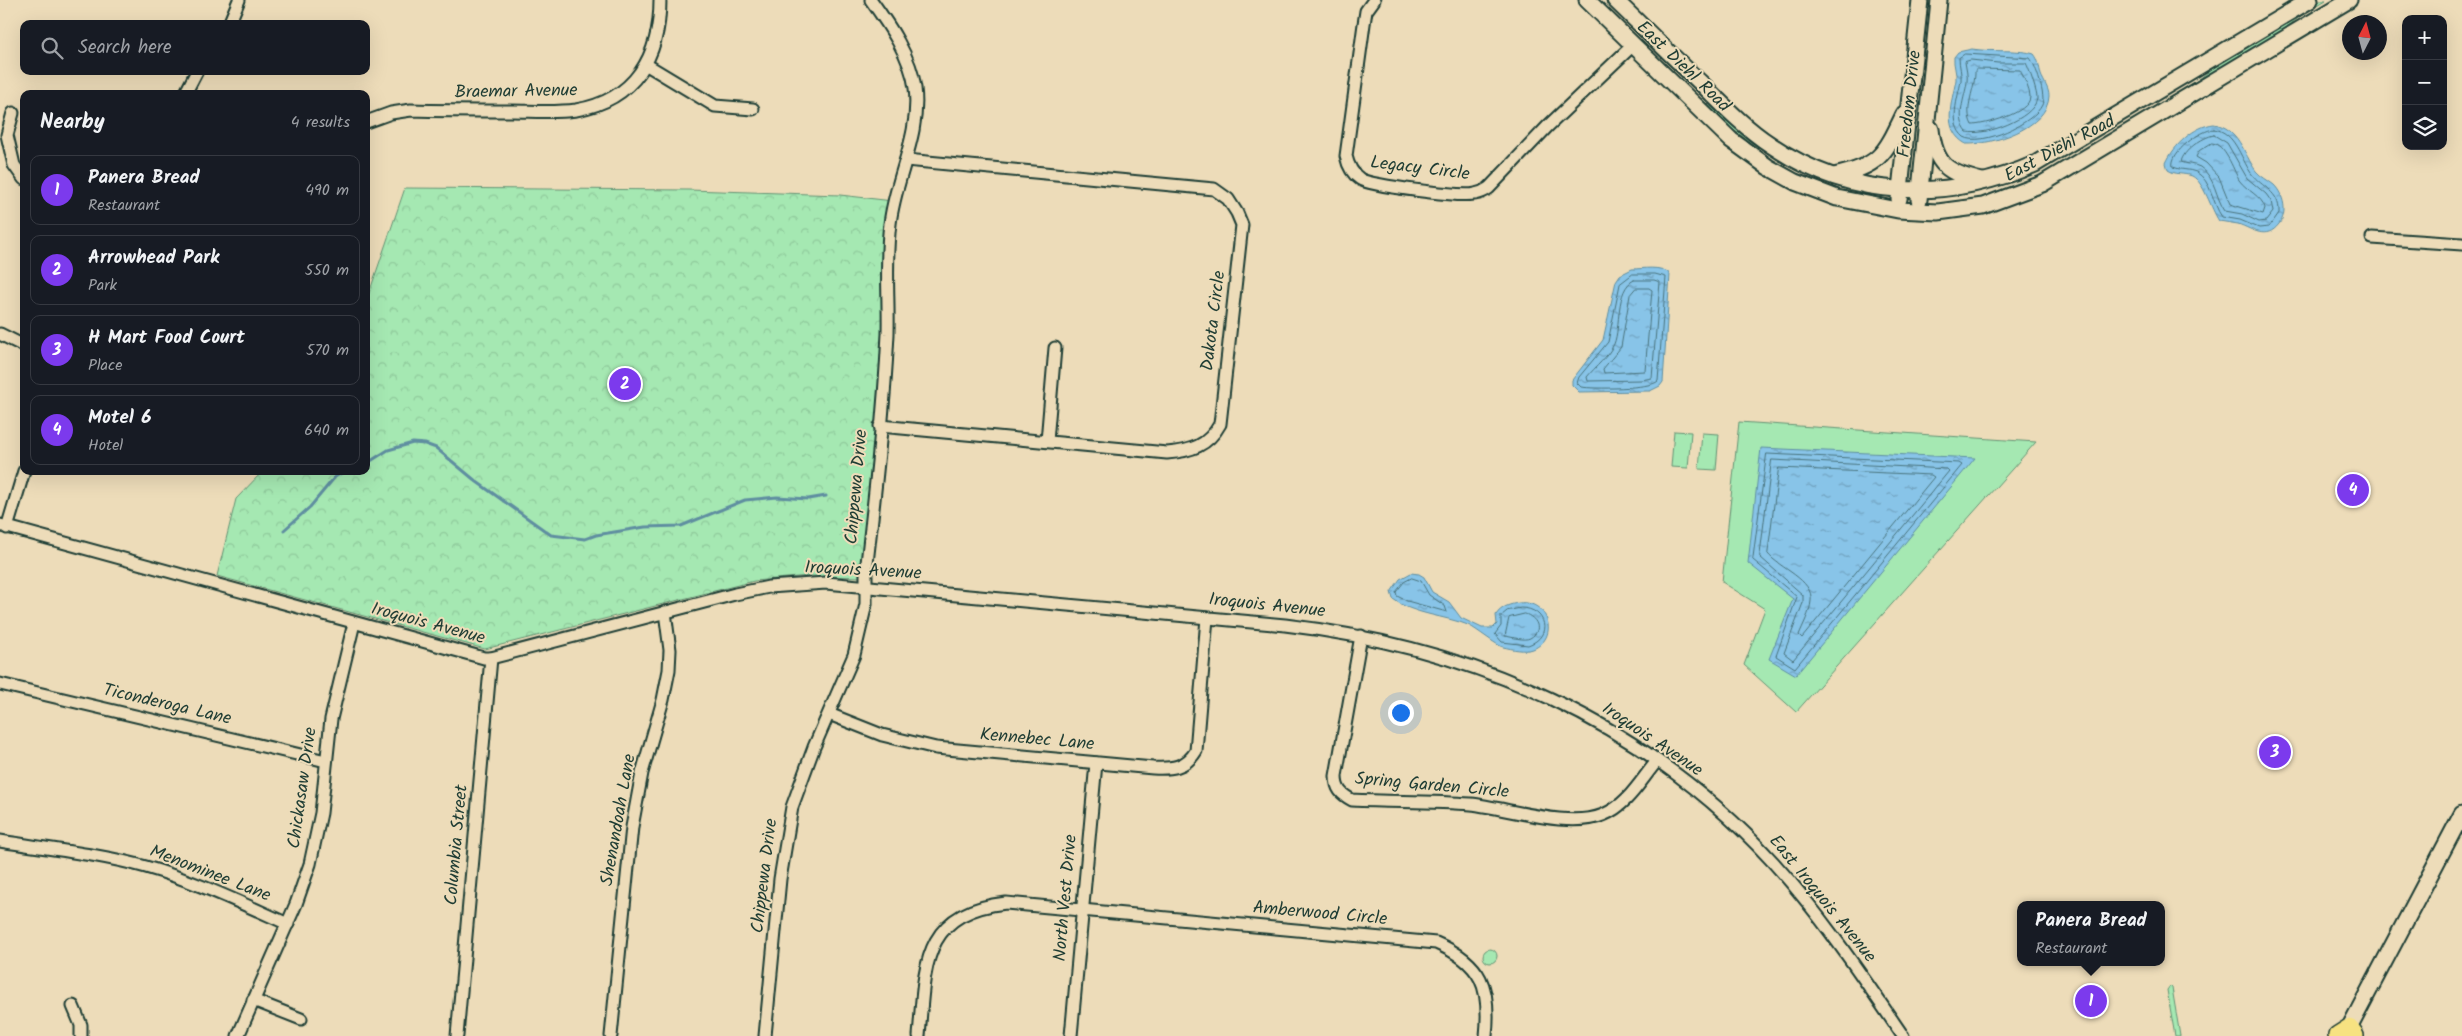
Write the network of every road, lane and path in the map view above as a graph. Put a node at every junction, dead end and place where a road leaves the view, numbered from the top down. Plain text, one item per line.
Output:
1 (239, 0) edge
2 (660, 0) edge
3 (871, 0) edge
4 (1374, 0) edge
5 (1588, 0) edge
6 (1615, 0) edge
7 (1920, 0) edge
8 (1939, 0) edge
9 (2310, 0) edge
10 (2349, 0) edge
11 (231, 20) edge
12 (1633, 45) junction
13 (647, 65) junction
14 (195, 75) edge
15 (188, 90) edge
16 (1908, 104) junction
17 (1929, 105) junction
18 (754, 109) dead end
19 (13, 113) dead end
20 (370, 121) edge
21 (906, 160) junction
22 (20, 173) edge
23 (1833, 176) junction
24 (1986, 182) junction
25 (1900, 190) junction
26 (1920, 191) junction
27 (1898, 210) junction
28 (1917, 212) junction
29 (2372, 238) dead end
30 (2462, 244) edge
31 (0, 334) edge
32 (20, 344) edge
33 (1055, 348) dead end
34 (880, 426) junction
35 (1047, 441) junction
36 (22, 475) edge
37 (3, 527) edge
38 (866, 586) junction
39 (665, 612) junction
40 (1207, 618) junction
41 (354, 623) junction
42 (1360, 636) junction
43 (491, 658) junction
44 (0, 684) edge
45 (829, 714) junction
46 (326, 761) junction
47 (1657, 762) junction
48 (1096, 763) junction
49 (1702, 796) joint
50 (2462, 814) edge
51 (0, 842) edge
52 (1083, 910) junction
53 (288, 924) junction
54 (253, 1000) junction
55 (72, 1006) dead end
56 (301, 1019) dead end
57 (2347, 1034) edge
58 (81, 1036) edge
59 (238, 1036) edge
60 (457, 1036) edge
61 (611, 1036) edge
62 (765, 1036) edge
63 (919, 1036) edge
64 (1072, 1036) edge
65 (1486, 1036) edge
66 (1903, 1036) edge

1 - 11 street
2 - 13 street, Braemar Avenue
3 - 21 street, Chippewa Drive
4 - 12 street, Legacy Circle
5 - 12 street, East Diehl Road
6 - 23 street, East Diehl Road
7 - 16 street, Freedom Drive
8 - 17 street, Freedom Drive
9 - 24 street, East Diehl Road
10 - 28 street, East Diehl Road
12 - 27 street, East Diehl Road
13 - 18 street
13 - 20 street, Braemar Avenue
14 - 15 street
16 - 23 street
16 - 25 street, Freedom Drive
17 - 24 street
17 - 26 street, Freedom Drive
19 - 22 street
21 - 34 street, Chippewa Drive
21 - 35 street, Dakota Circle
23 - 25 street, East Diehl Road
24 - 26 street, East Diehl Road
25 - 26 street, East Diehl Road
25 - 27 street, Freedom Drive
26 - 28 street, Freedom Drive
27 - 28 street, East Diehl Road
29 - 30 street
31 - 32 street
33 - 35 street
34 - 35 street, Dakota Circle
34 - 38 street, Chippewa Drive
36 - 37 street
37 - 41 street, Iroquois Avenue
38 - 39 street, Iroquois Avenue
38 - 40 street, Iroquois Avenue
38 - 45 street, Chippewa Drive
39 - 43 street, Iroquois Avenue
39 - 61 street, Shenandoah Lane
40 - 42 street, Iroquois Avenue
40 - 48 street, Kennebec Lane
41 - 43 street, Iroquois Avenue
41 - 46 street, Chickasaw Drive
42 - 47 street, Iroquois Avenue
42 - 47 street, Spring Garden Circle
43 - 60 street, Columbia Street
44 - 46 street, Ticonderoga Lane
45 - 48 street, Kennebec Lane
45 - 62 street, Chippewa Drive
46 - 53 street, Chickasaw Drive
47 - 49 street, Iroquois Avenue
48 - 52 street, North Vest Drive
49 - 66 street, East Iroquois Avenue
50 - 57 street
51 - 53 street, Menominee Lane
52 - 63 street, Amberwood Circle
52 - 64 street, North Vest Drive
52 - 65 street, Amberwood Circle
53 - 54 street, Chickasaw Drive
54 - 56 street
54 - 59 street, Chickasaw Drive
55 - 58 street

